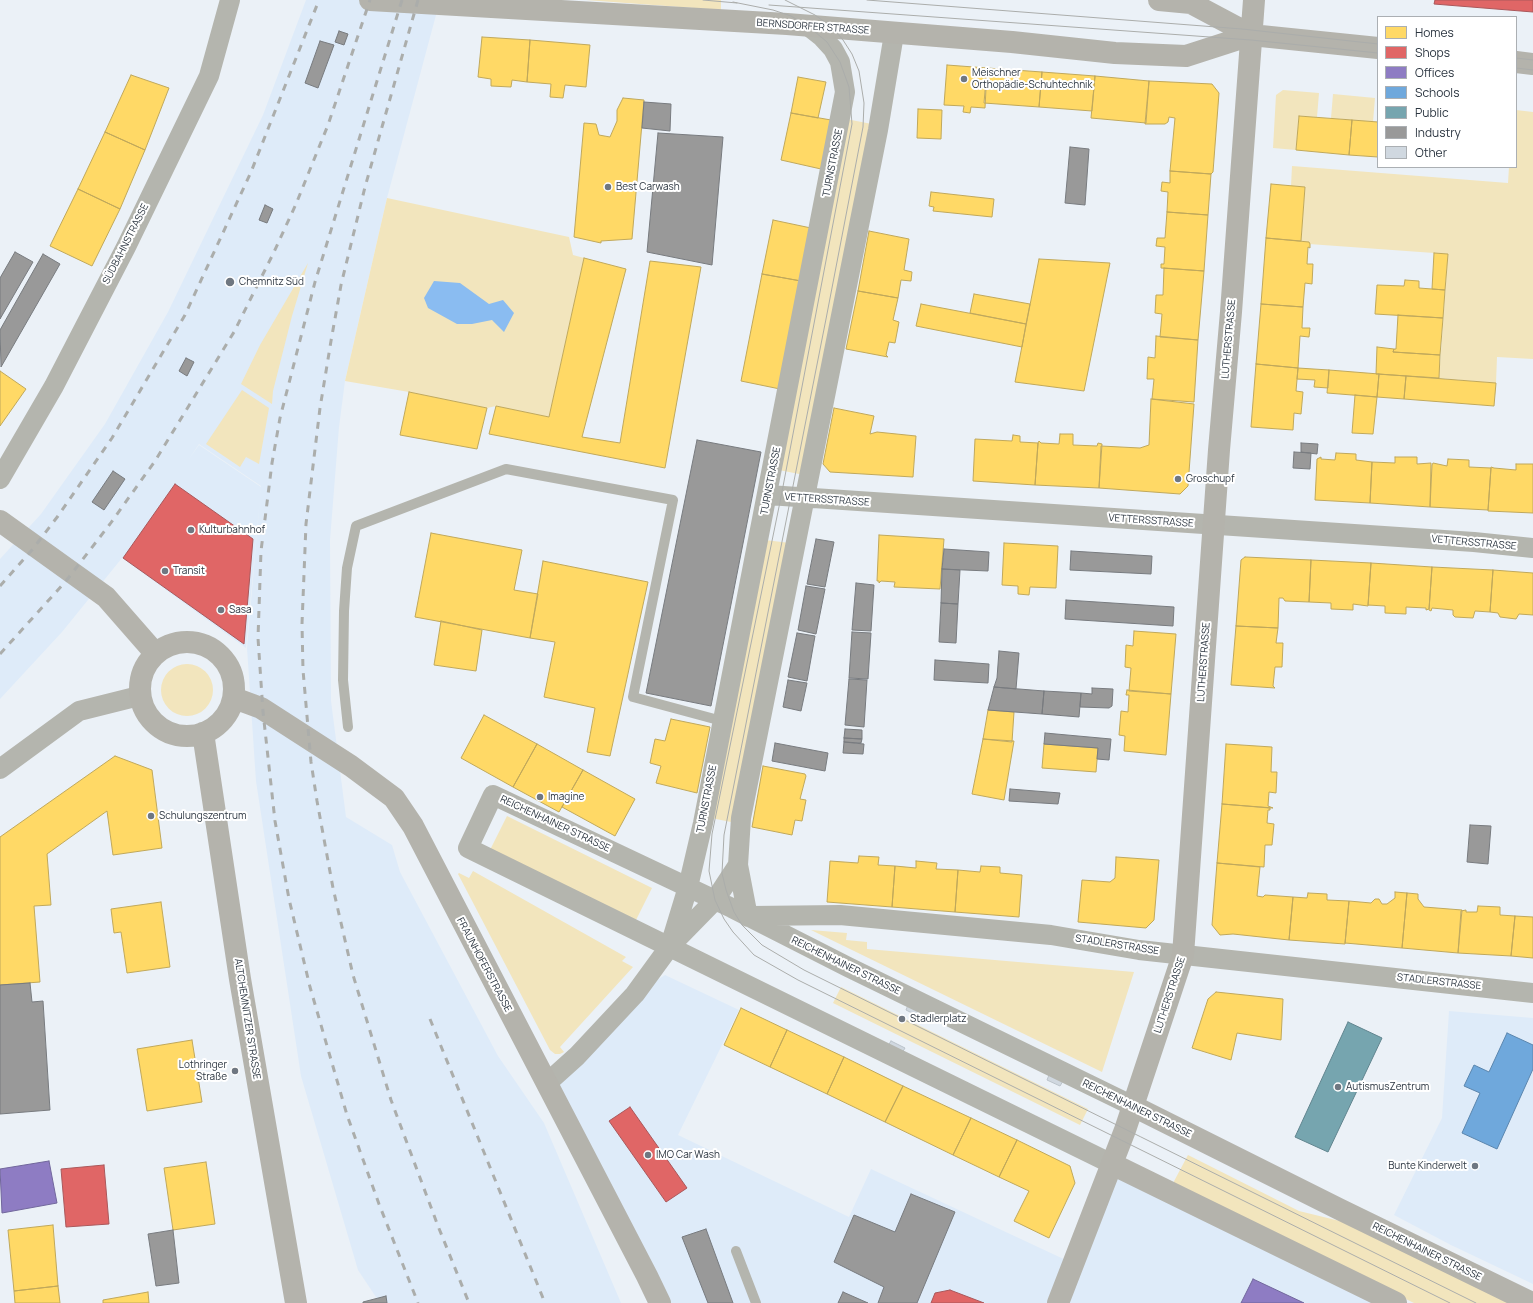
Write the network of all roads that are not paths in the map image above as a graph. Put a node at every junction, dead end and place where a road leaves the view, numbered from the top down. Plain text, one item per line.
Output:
1 (230, 0) edge
2 (370, 0) edge
3 (1159, 0) edge
4 (1254, 0) edge
5 (808, 26) junction
6 (894, 34) junction
7 (1252, 35) junction
8 (1377, 48) edge
9 (1517, 62) edge
10 (1533, 64) edge
11 (0, 479) edge
12 (768, 496) junction
13 (805, 498) junction
14 (0, 521) edge
15 (1214, 524) junction
16 (1533, 548) edge
17 (155, 654) junction
18 (139, 696) junction
19 (234, 698) junction
20 (722, 721) junction
21 (348, 727) dead end
22 (203, 733) junction
23 (0, 769) edge
24 (738, 864) junction
25 (688, 887) junction
26 (715, 900) junction
27 (748, 917) junction
28 (670, 946) junction
29 (1183, 955) junction
30 (1533, 993) edge
31 (547, 1084) junction
32 (1133, 1106) junction
33 (1112, 1164) junction
34 (736, 1251) dead end
35 (296, 1303) edge
36 (660, 1303) edge
37 (756, 1303) edge
38 (1058, 1303) edge
39 (1396, 1303) edge
40 (1532, 1303) edge

1 - 11 street, SÜDBAHNSTRASSE
2 - 5 street, BERNSDORFER STRASSE
3 - 7 street, BERNSDORFER STRASSE
4 - 7 street, LUTHERSTRASSE
5 - 6 street, BERNSDORFER STRASSE
5 - 12 street, TURNSTRASSE
6 - 7 street, BERNSDORFER STRASSE
6 - 13 street, TURNSTRASSE
7 - 8 street, BERNSDORFER STRASSE
7 - 15 street, LUTHERSTRASSE
9 - 10 street
12 - 13 street, VETTERSSTRASSE
12 - 20 street, TURNSTRASSE
13 - 15 street, VETTERSSTRASSE
13 - 24 street, TURNSTRASSE
14 - 17 street
15 - 16 street, VETTERSSTRASSE
15 - 29 street, LUTHERSTRASSE
17 - 18 street
17 - 19 street
18 - 22 street
18 - 23 street
19 - 22 street
19 - 31 street, FRAUNHOFERSTRASSE
20 - 21 lane
20 - 25 street, TURNSTRASSE
22 - 35 street, ALTCHEMNITZER STRASSE
24 - 26 street, TURNSTRASSE
24 - 27 street, TURNSTRASSE
25 - 26 street, REICHENHAINER STRASSE
25 - 28 street, TURNSTRASSE
25 - 28 street, REICHENHAINER STRASSE
26 - 27 street, REICHENHAINER STRASSE
26 - 28 street, TURNSTRASSE
27 - 29 street, STADLERSTRASSE
27 - 32 street, REICHENHAINER STRASSE
28 - 31 street, TURNSTRASSE
28 - 33 street, REICHENHAINER STRASSE
29 - 30 street, STADLERSTRASSE
29 - 32 street, LUTHERSTRASSE
31 - 36 street, FRAUNHOFERSTRASSE
32 - 33 street, LUTHERSTRASSE
32 - 40 street, REICHENHAINER STRASSE
33 - 38 street, LUTHERSTRASSE
33 - 39 street, REICHENHAINER STRASSE
34 - 37 lane

